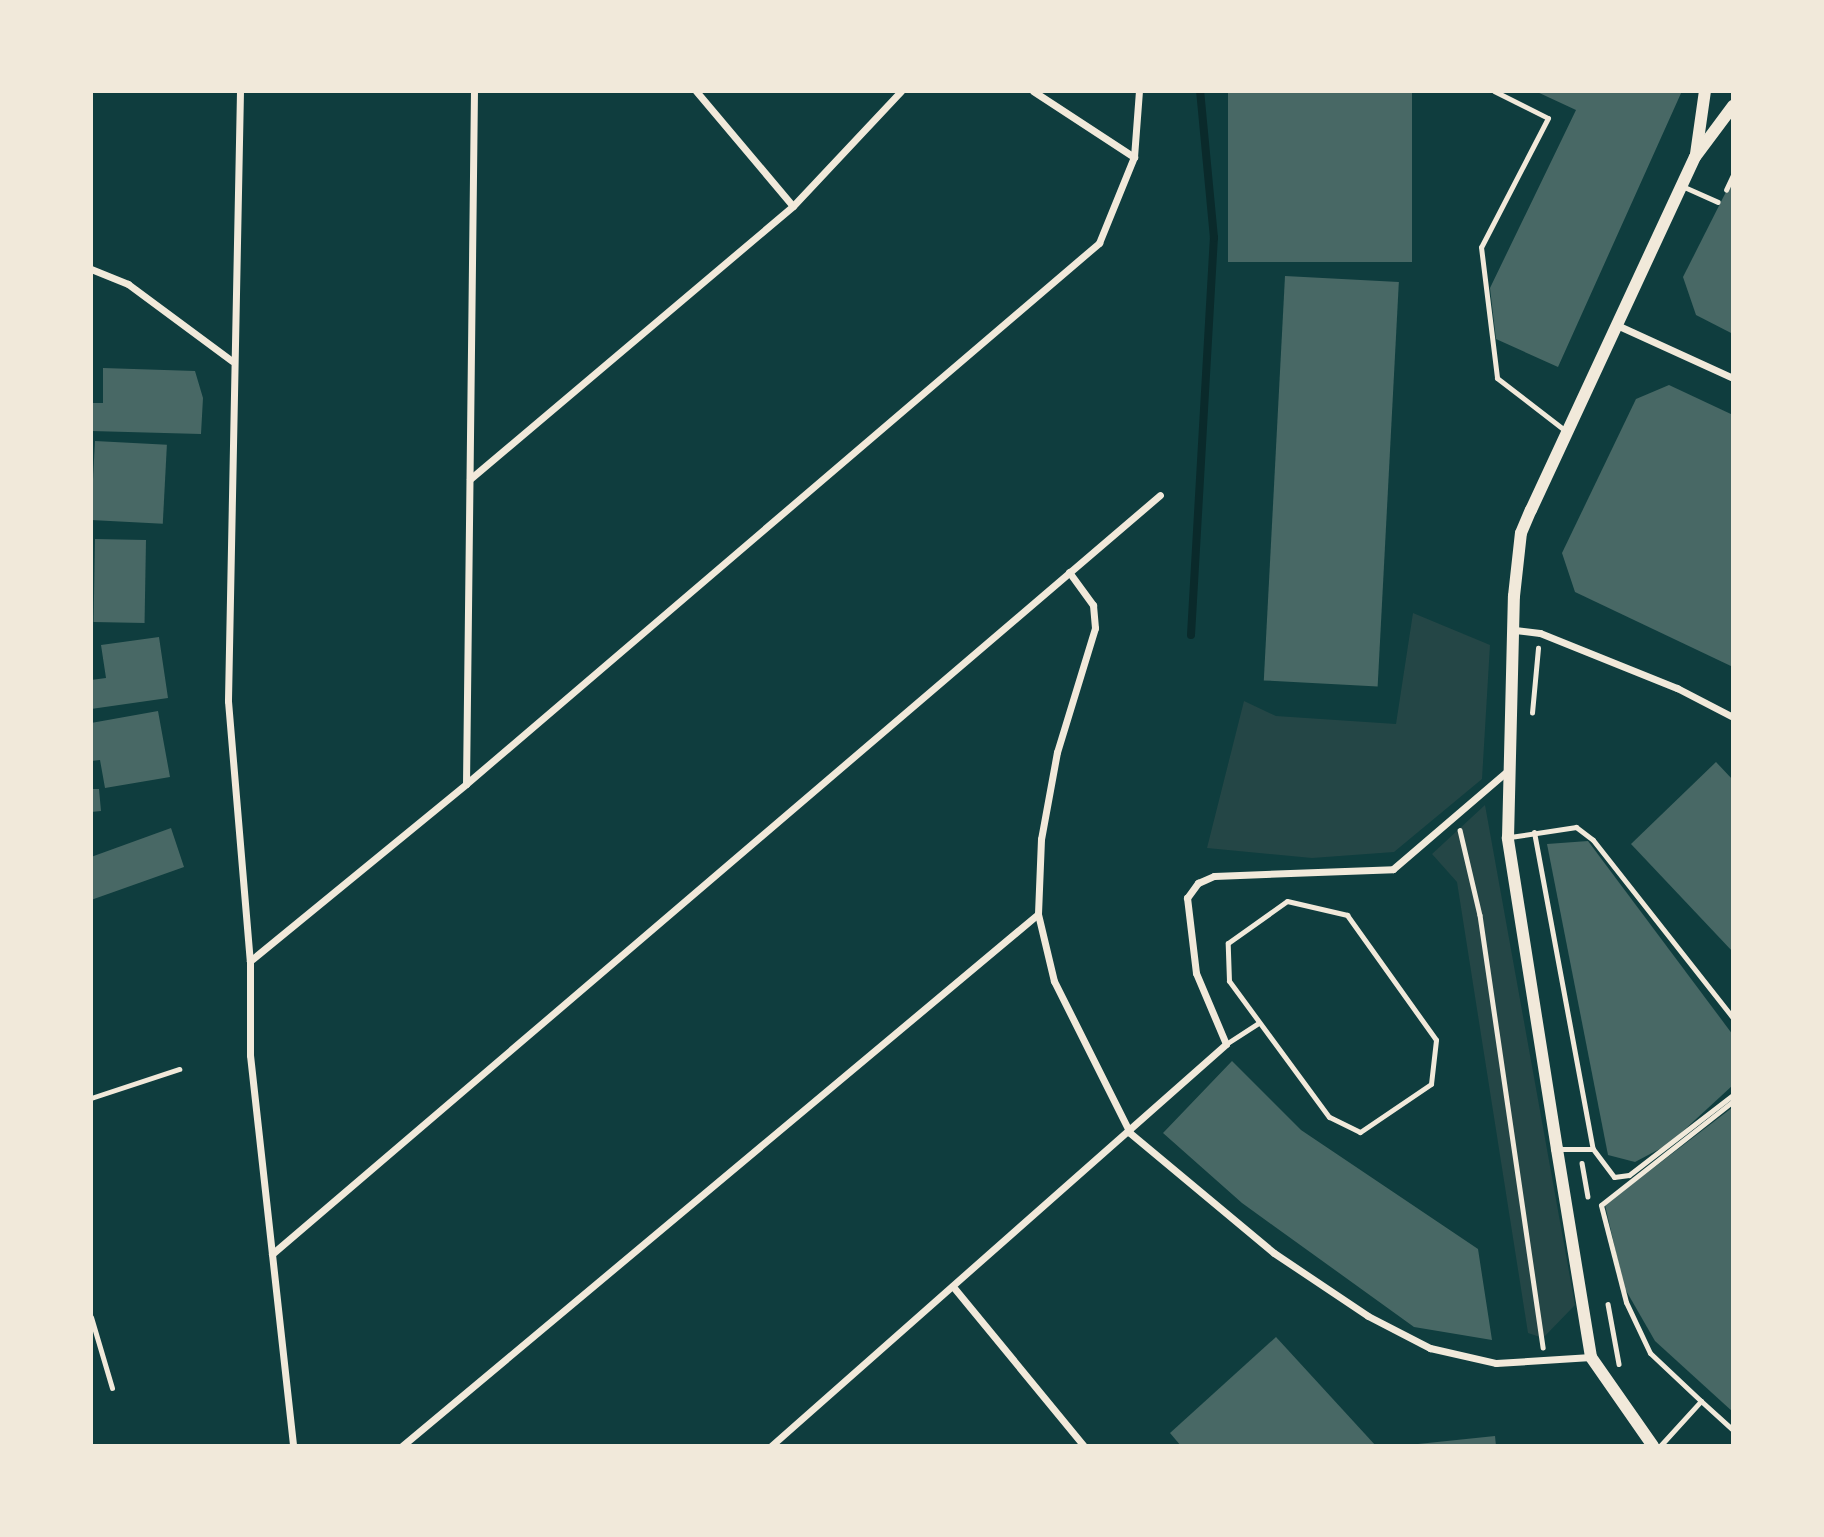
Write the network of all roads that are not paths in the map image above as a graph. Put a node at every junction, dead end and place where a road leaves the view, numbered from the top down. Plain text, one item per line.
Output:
1 (240, 91) edge
2 (474, 91) edge
3 (696, 91) edge
4 (901, 91) edge
5 (1033, 91) edge
6 (1139, 91) edge
7 (1494, 91) edge
8 (1705, 91) edge
9 (1733, 106) edge
10 (1134, 157) junction
11 (1695, 157) junction
12 (1682, 186) junction
13 (1718, 202) dead end
14 (793, 206) junction
15 (91, 269) edge
16 (1619, 326) junction
17 (232, 361) junction
18 (1733, 377) edge
19 (1567, 432) junction
20 (470, 479) junction
21 (1160, 495) dead end
22 (1069, 572) junction
23 (1515, 630) junction
24 (1733, 717) edge
25 (1505, 773) junction
26 (466, 784) junction
27 (1534, 832) junction
28 (1508, 838) junction
29 (1038, 914) junction
30 (250, 961) junction
31 (1733, 1018) edge
32 (1258, 1023) junction
33 (1226, 1044) junction
34 (179, 1069) dead end
35 (1733, 1095) edge
36 (91, 1098) edge
37 (1733, 1101) edge
38 (1130, 1133) junction
39 (1557, 1149) junction
40 (1593, 1149) junction
41 (272, 1254) junction
42 (955, 1289) junction
43 (91, 1317) edge
44 (93, 1331) edge
45 (1591, 1357) junction
46 (112, 1388) dead end
47 (1701, 1401) junction
48 (1733, 1430) edge
49 (293, 1446) edge
50 (402, 1446) edge
51 (771, 1446) edge
52 (1084, 1446) edge
53 (1653, 1446) edge
54 (1660, 1446) edge

1 - 17 street
2 - 20 street
3 - 14 street
4 - 14 street
5 - 10 street
6 - 10 street
7 - 19 lane
8 - 11 street
9 - 11 street
10 - 26 street
11 - 12 street
12 - 13 lane
12 - 16 street
14 - 20 street
15 - 17 street
16 - 18 street
16 - 19 street
17 - 30 street
19 - 23 street
20 - 26 street
21 - 22 street
22 - 29 street
22 - 41 street
23 - 24 street
23 - 25 street
25 - 28 street
25 - 33 street
26 - 30 street
27 - 28 lane
27 - 31 lane
27 - 40 lane
28 - 39 street
29 - 38 street
29 - 50 street
30 - 41 street
32 - 32 lane
32 - 33 lane
33 - 38 street
34 - 36 lane
35 - 40 lane
37 - 47 lane
38 - 42 street
38 - 45 street
39 - 40 lane
39 - 45 street
41 - 49 street
42 - 51 street
42 - 52 street
43 - 44 lane
44 - 46 lane
45 - 53 street
47 - 48 lane
47 - 54 lane

